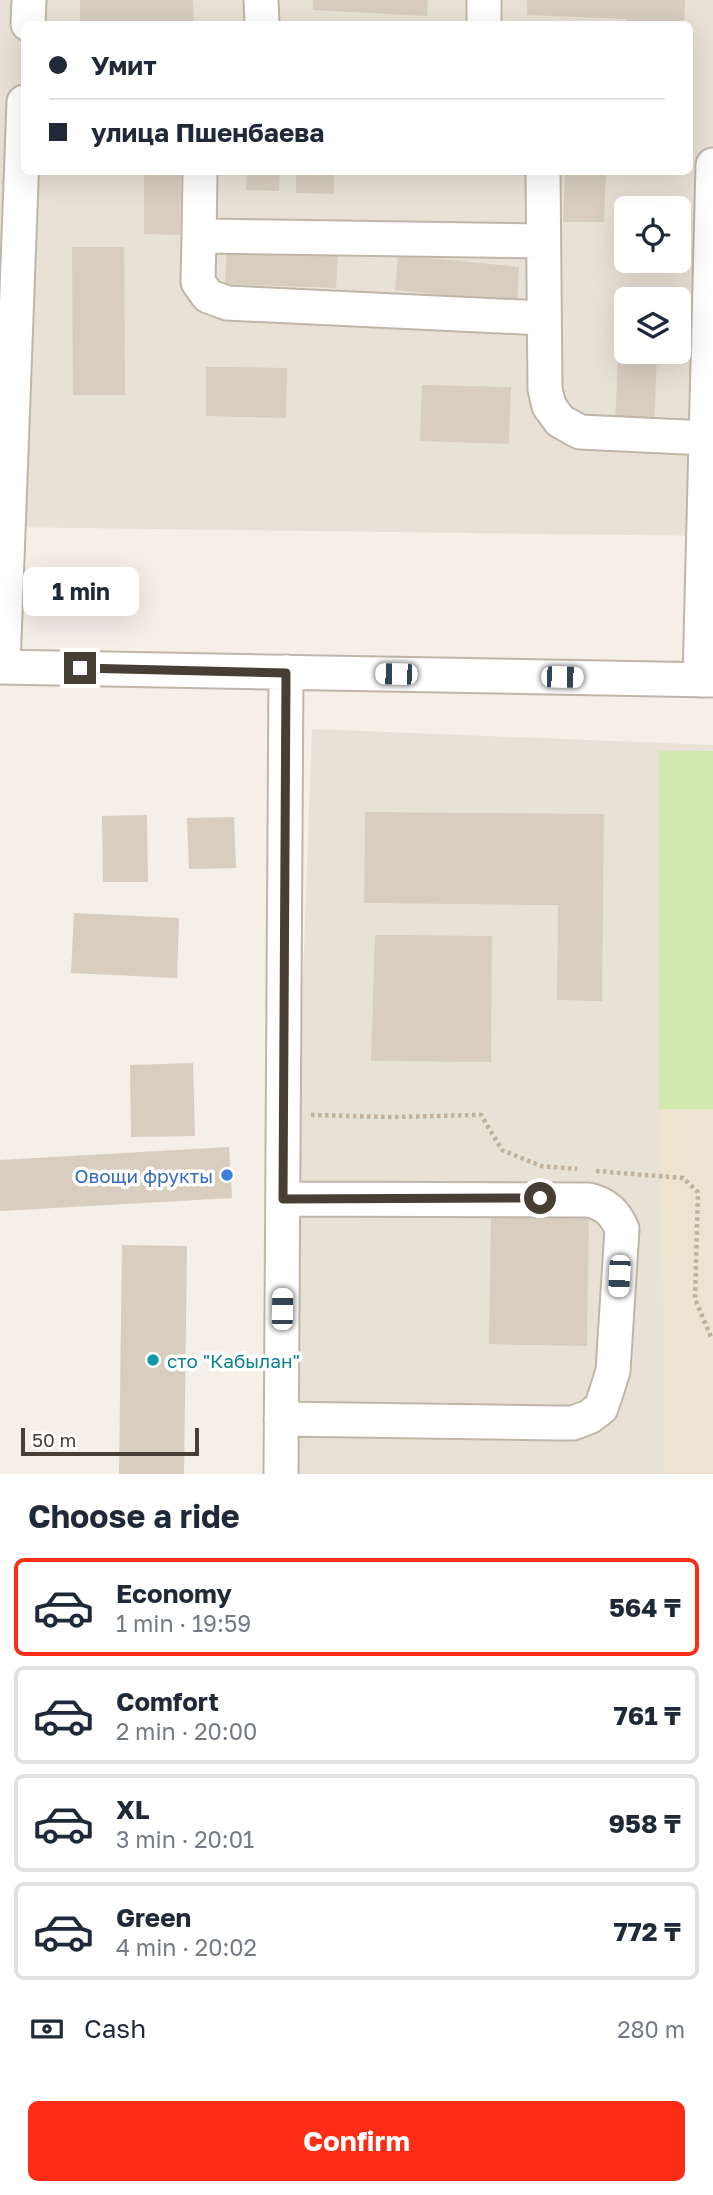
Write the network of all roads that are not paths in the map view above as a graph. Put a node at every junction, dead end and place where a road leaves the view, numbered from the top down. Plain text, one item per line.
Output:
1 (29, 0) edge
2 (261, 0) edge
3 (484, 0) edge
4 (28, 21) edge
5 (262, 21) edge
6 (484, 21) edge
7 (21, 158) edge
8 (713, 165) edge
9 (200, 175) edge
10 (542, 175) edge
11 (199, 236) junction
12 (543, 241) junction
13 (712, 265) edge
14 (543, 318) junction
15 (709, 427) edge
16 (6, 434) edge
17 (2, 667) edge
18 (286, 673) junction
19 (706, 680) edge
20 (283, 1199) junction
21 (281, 1419) junction
22 (281, 1474) edge

1 - 4 street
2 - 5 street
3 - 6 street
7 - 16 street
8 - 13 street
9 - 11 street
10 - 12 street
11 - 12 street
11 - 14 street
12 - 14 street
13 - 15 street
14 - 15 street
15 - 19 street
16 - 17 street
17 - 18 street
18 - 19 street
18 - 20 street
20 - 21 street
20 - 21 street
21 - 22 street

